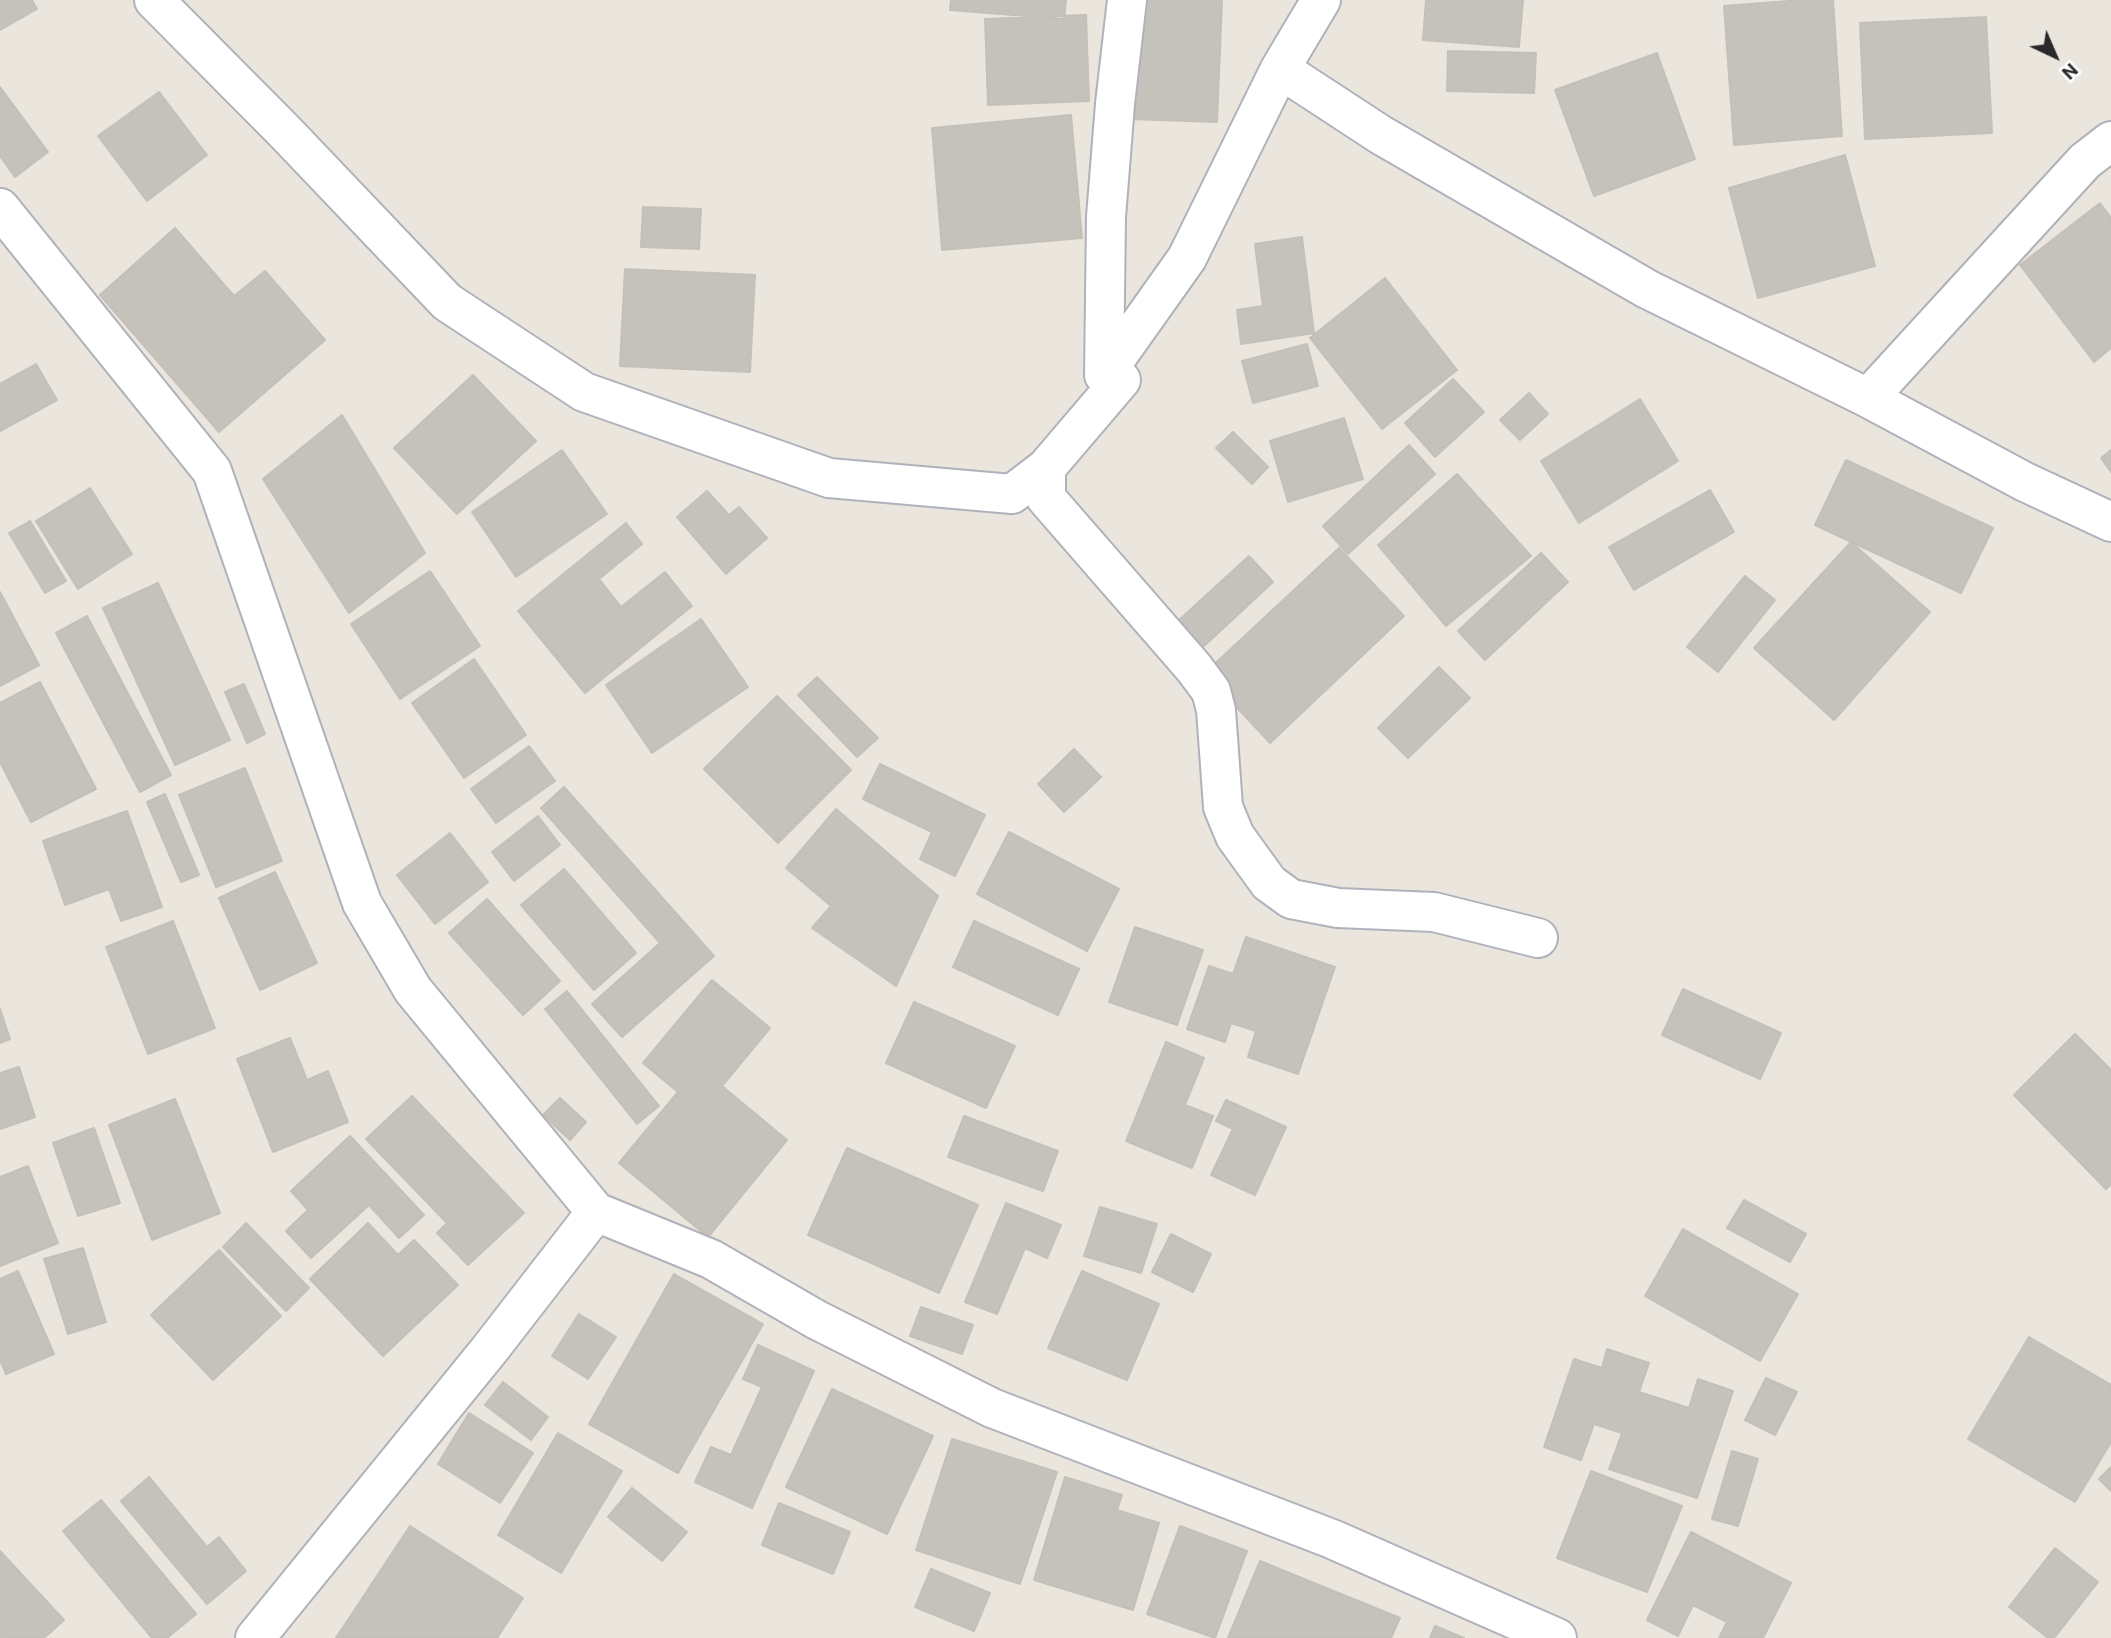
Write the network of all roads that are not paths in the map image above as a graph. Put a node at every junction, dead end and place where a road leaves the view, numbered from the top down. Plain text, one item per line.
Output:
1 (154, 0) edge
2 (1127, 0) edge
3 (1321, 0) edge
4 (1280, 69) junction
5 (2111, 141) edge
6 (0, 208) edge
7 (1104, 375) junction
8 (1868, 398) junction
9 (1046, 468) junction
10 (2111, 522) edge
11 (1538, 938) dead end
12 (596, 1212) junction
13 (255, 1638) edge
14 (1557, 1638) edge

1 - 9 street
2 - 7 street
3 - 4 street
4 - 7 street
4 - 8 street
5 - 8 street
6 - 12 street
7 - 9 street
8 - 10 street
9 - 11 street
12 - 13 street
12 - 14 street

